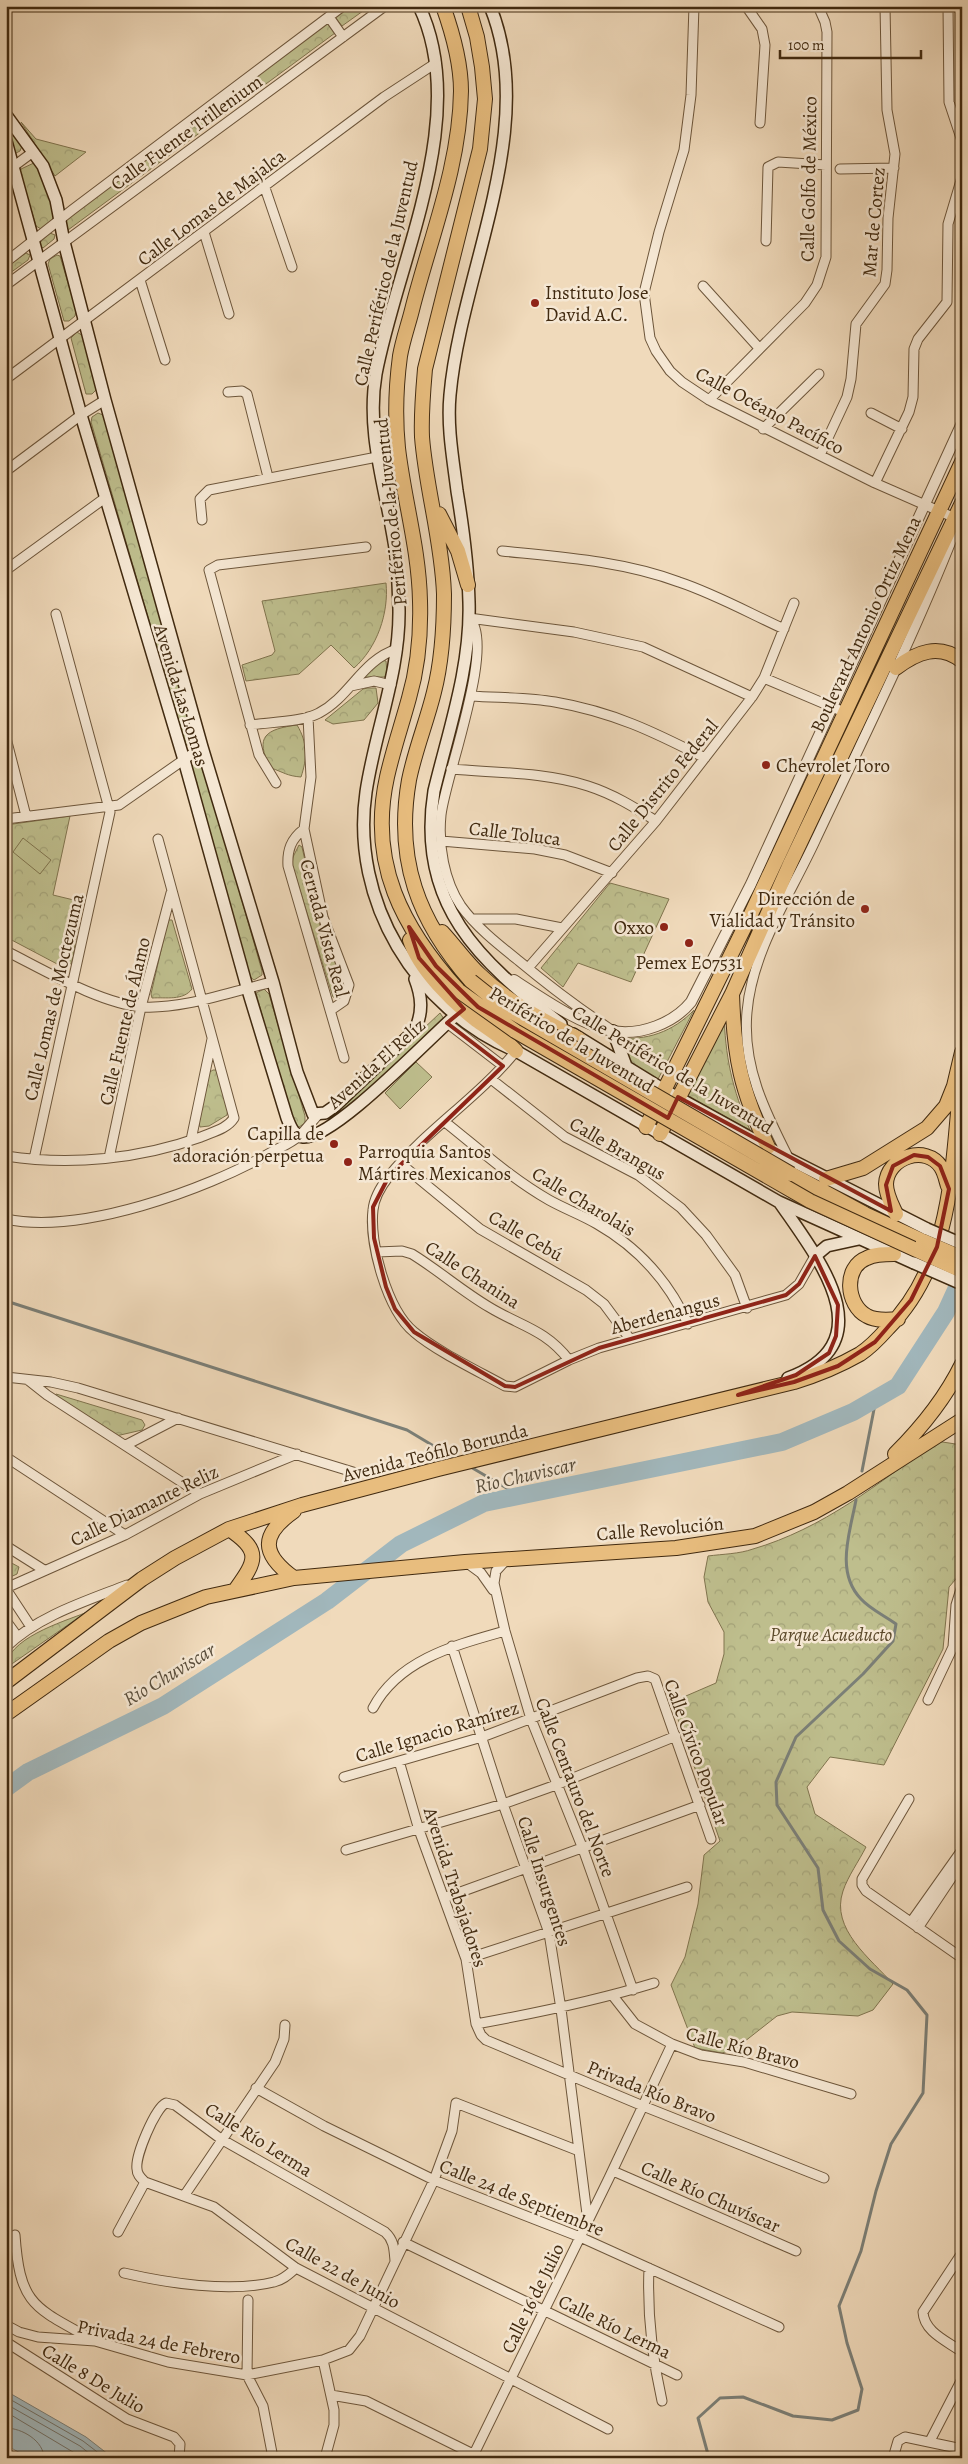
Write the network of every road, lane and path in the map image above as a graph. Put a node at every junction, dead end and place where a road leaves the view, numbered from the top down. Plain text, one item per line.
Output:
1 (344, 6) edge
2 (385, 6) edge
3 (419, 6) edge
4 (443, 6) edge
5 (468, 6) edge
6 (490, 6) edge
7 (694, 6) edge
8 (746, 6) edge
9 (818, 6) edge
10 (885, 6) edge
11 (948, 6) edge
12 (329, 17) junction
13 (343, 37) junction
14 (436, 63) junction
15 (6, 115) edge
16 (760, 123) dead end
17 (6, 141) edge
18 (962, 141) edge
19 (33, 152) junction
20 (826, 165) junction
21 (894, 168) junction
22 (840, 169) dead end
23 (10, 170) edge
24 (962, 177) edge
25 (265, 188) junction
26 (60, 220) junction
27 (204, 232) junction
28 (766, 241) dead end
29 (33, 242) junction
30 (64, 242) junction
31 (38, 260) junction
32 (6, 262) edge
33 (292, 267) dead end
34 (140, 280) junction
35 (6, 285) edge
36 (703, 286) dead end
37 (229, 314) dead end
38 (84, 320) junction
39 (59, 338) junction
40 (759, 348) junction
41 (165, 360) dead end
42 (819, 374) dead end
43 (6, 379) edge
44 (228, 392) dead end
45 (105, 400) junction
46 (709, 400) junction
47 (870, 413) dead end
48 (81, 415) junction
49 (962, 422) edge
50 (763, 429) junction
51 (902, 429) junction
52 (820, 455) junction
53 (377, 457) junction
54 (962, 462) edge
55 (6, 471) edge
56 (268, 477) junction
57 (875, 483) junction
58 (105, 498) junction
59 (433, 502) junction
60 (962, 503) edge
61 (924, 504) junction
62 (938, 510) junction
63 (955, 518) junction
64 (202, 520) dead end
65 (366, 547) dead end
66 (502, 550) dead end
67 (6, 570) edge
68 (468, 585) junction
69 (794, 603) dead end
70 (56, 614) dead end
71 (469, 618) junction
72 (784, 629) junction
73 (397, 649) junction
74 (962, 661) edge
75 (896, 668) junction
76 (764, 678) junction
77 (391, 685) junction
78 (351, 686) junction
79 (471, 696) junction
80 (752, 697) junction
81 (838, 709) junction
82 (308, 717) junction
83 (250, 725) junction
84 (6, 738) edge
85 (202, 747) junction
86 (705, 758) junction
87 (184, 760) junction
88 (452, 769) junction
89 (276, 783) dead end
90 (110, 807) junction
91 (26, 816) junction
92 (6, 818) edge
93 (787, 819) junction
94 (656, 821) junction
95 (304, 829) junction
96 (158, 838) dead end
97 (441, 841) junction
98 (612, 873) junction
99 (172, 891) junction
100 (422, 910) junction
101 (473, 919) junction
102 (409, 927) junction
103 (562, 928) junction
104 (6, 951) edge
105 (410, 968) junction
106 (528, 968) junction
107 (494, 969) junction
108 (273, 982) junction
109 (72, 984) junction
110 (247, 987) junction
111 (732, 994) junction
112 (201, 999) junction
113 (141, 1007) junction
114 (331, 1010) junction
115 (451, 1020) junction
116 (613, 1031) junction
117 (212, 1037) junction
118 (579, 1039) junction
119 (516, 1051) junction
120 (962, 1052) edge
121 (344, 1058) dead end
122 (503, 1066) junction
123 (626, 1066) junction
124 (962, 1071) edge
125 (491, 1079) junction
126 (664, 1090) junction
127 (678, 1097) junction
128 (317, 1116) junction
129 (445, 1122) junction
130 (646, 1127) junction
131 (660, 1134) junction
132 (298, 1136) junction
133 (191, 1140) junction
134 (768, 1148) junction
135 (6, 1156) edge
136 (109, 1158) junction
137 (34, 1159) junction
138 (789, 1159) junction
139 (401, 1164) junction
140 (826, 1179) junction
141 (949, 1189) junction
142 (779, 1202) junction
143 (896, 1214) junction
144 (6, 1219) edge
145 (925, 1235) junction
146 (859, 1239) junction
147 (962, 1244) edge
148 (377, 1252) junction
149 (894, 1254) junction
150 (815, 1256) junction
151 (962, 1258) edge
152 (962, 1271) edge
153 (962, 1284) edge
154 (747, 1308) junction
155 (898, 1319) junction
156 (688, 1324) junction
157 (630, 1338) junction
158 (569, 1360) junction
159 (962, 1364) edge
160 (6, 1377) edge
161 (28, 1380) junction
162 (738, 1396) junction
163 (178, 1418) junction
164 (962, 1420) edge
165 (126, 1445) junction
166 (297, 1454) junction
167 (6, 1457) edge
168 (879, 1471) junction
169 (353, 1472) dead end
170 (200, 1494) junction
171 (302, 1505) junction
172 (229, 1529) junction
173 (125, 1535) junction
174 (6, 1546) edge
175 (507, 1559) junction
176 (465, 1562) junction
177 (44, 1570) junction
178 (294, 1578) junction
179 (142, 1580) junction
180 (962, 1586) edge
181 (6, 1588) edge
182 (236, 1589) junction
183 (495, 1595) junction
184 (6, 1622) edge
185 (31, 1627) junction
186 (505, 1631) junction
187 (17, 1636) junction
188 (958, 1637) edge
189 (452, 1646) junction
190 (6, 1647) edge
191 (651, 1676) joint
192 (6, 1682) edge
193 (928, 1700) dead end
194 (373, 1708) dead end
195 (8, 1712) edge
196 (531, 1719) junction
197 (676, 1736) junction
198 (482, 1737) junction
199 (399, 1761) junction
200 (344, 1777) dead end
201 (556, 1785) junction
202 (909, 1799) dead end
203 (503, 1804) junction
204 (700, 1805) junction
205 (420, 1830) junction
206 (711, 1838) dead end
207 (583, 1849) junction
208 (346, 1850) dead end
209 (962, 1850) edge
210 (962, 1862) edge
211 (526, 1869) junction
212 (687, 1887) dead end
213 (444, 1898) junction
214 (606, 1913) junction
215 (914, 1925) junction
216 (549, 1933) junction
217 (962, 1958) edge
218 (466, 1959) junction
219 (654, 1983) dead end
220 (633, 1990) junction
221 (612, 1996) junction
222 (561, 2009) junction
223 (476, 2024) junction
224 (286, 2025) dead end
225 (672, 2044) junction
226 (570, 2075) junction
227 (256, 2088) junction
228 (851, 2094) dead end
229 (643, 2106) junction
230 (221, 2139) junction
231 (579, 2151) junction
232 (612, 2171) junction
233 (824, 2178) dead end
234 (434, 2180) junction
235 (145, 2182) junction
236 (184, 2196) junction
237 (588, 2222) junction
238 (118, 2232) dead end
239 (15, 2235) dead end
240 (580, 2237) junction
241 (403, 2242) junction
242 (796, 2251) dead end
243 (962, 2253) edge
244 (395, 2260) junction
245 (296, 2268) junction
246 (649, 2268) junction
247 (124, 2273) dead end
248 (248, 2300) dead end
249 (373, 2309) junction
250 (544, 2310) junction
251 (6, 2325) edge
252 (779, 2327) dead end
253 (95, 2341) junction
254 (6, 2342) edge
255 (962, 2352) edge
256 (323, 2360) junction
257 (653, 2362) junction
258 (247, 2375) junction
259 (677, 2375) dead end
260 (510, 2379) junction
261 (962, 2379) edge
262 (331, 2395) junction
263 (662, 2401) dead end
264 (608, 2429) dead end
265 (930, 2442) junction
266 (962, 2449) edge
267 (475, 2456) edge
268 (179, 2458) edge
269 (273, 2458) edge
270 (325, 2458) edge
271 (893, 2458) edge

1 - 12 street, Calle Fuente Trillenium
2 - 13 street, Calle Fuente Trillenium
3 - 14 main road, Calle Periférico de la Juventud
4 - 102 main road, Periférico de la Juventud
5 - 59 main road, Periférico de la Juventud
6 - 68 main road, Calle Periférico de la Juventud
7 - 46 street, Calle Océano Pacífico
8 - 16 street
9 - 20 street, Calle Golfo de México
10 - 21 street, Mar de Cortez
11 - 18 street
12 - 13 street
12 - 26 street, Calle Fuente Trillenium
13 - 30 street, Calle Fuente Trillenium
14 - 25 street, Calle Lomas de Majalca
14 - 53 main road, Calle Periférico de la Juventud
15 - 19 main road, Avenida Las Lomas
17 - 23 main road, Avenida Las Lomas
19 - 23 street
19 - 26 main road, Avenida Las Lomas
20 - 28 street
20 - 40 street, Calle Golfo de México
21 - 22 street
21 - 52 street, Mar de Cortez
23 - 29 main road, Avenida Las Lomas
24 - 51 street
25 - 27 street, Calle Lomas de Majalca
25 - 33 street
26 - 29 street, Calle Fuente Trillenium
26 - 30 main road, Avenida Las Lomas
27 - 34 street, Calle Lomas de Majalca
27 - 37 street
29 - 31 main road, Avenida Las Lomas
29 - 32 street, Calle Fuente Trillenium
30 - 31 street, Calle Fuente Trillenium
30 - 38 main road, Avenida Las Lomas
31 - 35 street, Calle Fuente Trillenium
31 - 39 main road, Avenida Las Lomas
34 - 38 street, Calle Lomas de Majalca
34 - 41 street
36 - 40 street
38 - 39 street, Calle Lomas de Majalca
38 - 45 main road, Avenida Las Lomas
39 - 43 street, Calle Lomas de Majalca
39 - 48 main road, Avenida Las Lomas
40 - 46 street, Calle Golfo de México
42 - 50 street
44 - 56 street
45 - 48 street
45 - 85 main road, Avenida Las Lomas
46 - 50 street, Calle Océano Pacífico
47 - 51 street
48 - 55 street
48 - 58 main road, Avenida Las Lomas
49 - 61 street, Boulevard Antonio Ortiz Mena
50 - 52 street, Calle Océano Pacífico
51 - 57 street
52 - 57 street, Calle Océano Pacífico
53 - 56 street
53 - 73 main road, Calle Periférico de la Juventud
54 - 62 main road, Boulevard Antonio Ortiz Mena
56 - 64 street
57 - 61 street, Calle Océano Pacífico
58 - 67 street
58 - 87 main road, Avenida Las Lomas
59 - 68 main road
59 - 100 main road, Periférico de la Juventud
60 - 63 main road, Boulevard Antonio Ortiz Mena
61 - 62 street, Calle Océano Pacífico
61 - 81 street, Boulevard Antonio Ortiz Mena
62 - 63 street, Calle Océano Pacífico
62 - 81 main road, Boulevard Antonio Ortiz Mena
63 - 75 street
63 - 111 main road, Boulevard Antonio Ortiz Mena
65 - 83 street
66 - 72 street
68 - 71 main road, Calle Periférico de la Juventud
69 - 72 street, Calle Distrito Federal
70 - 90 street
71 - 79 street
71 - 80 street
71 - 107 main road, Calle Periférico de la Juventud
72 - 76 street, Calle Distrito Federal
73 - 77 main road, Calle Periférico de la Juventud
73 - 78 street
74 - 75 main road
75 - 138 street
76 - 80 street, Calle Distrito Federal
76 - 81 street
77 - 78 street
77 - 105 main road, Calle Periférico de la Juventud
78 - 82 street
79 - 86 street
79 - 88 street
80 - 86 street, Calle Distrito Federal
81 - 93 main road, Boulevard Antonio Ortiz Mena
82 - 83 street
82 - 95 street, Cerrada Vista Real
83 - 89 street
84 - 91 street
85 - 87 street
85 - 108 main road, Avenida Las Lomas
86 - 94 street, Calle Distrito Federal
87 - 90 street
87 - 110 main road, Avenida Las Lomas
88 - 94 street
88 - 97 street
90 - 91 street
90 - 109 street, Calle Lomas de Moctezuma
91 - 92 street
93 - 116 street, Boulevard Antonio Ortiz Mena
93 - 126 main road, Boulevard Antonio Ortiz Mena
94 - 98 street, Calle Distrito Federal
95 - 114 street, Cerrada Vista Real
95 - 114 street, Cerrada Vista Real
96 - 99 street
97 - 98 street, Calle Toluca
97 - 101 street
98 - 103 street, Calle Distrito Federal
99 - 112 street
99 - 113 street, Calle Fuente de Álamo
100 - 118 main road
100 - 145 main road, Periférico de la Juventud, bridge
101 - 103 street
101 - 106 street
102 - 119 main road
102 - 152 main road, Periférico de la Juventud, bridge
103 - 106 street, Calle Distrito Federal
104 - 109 street
105 - 115 main road, Calle Periférico de la Juventud
105 - 128 main road, Avenida El Relíz
106 - 116 street
107 - 116 street
107 - 118 main road, Calle Periférico de la Juventud
108 - 110 street
108 - 128 main road, Avenida Las Lomas
109 - 113 street
109 - 137 street, Calle Lomas de Moctezuma
110 - 112 street
110 - 132 main road, Avenida Las Lomas
111 - 127 main road, Boulevard Antonio Ortiz Mena
111 - 134 main road
112 - 113 street
112 - 117 street
113 - 136 street, Calle Fuente de Álamo
114 - 121 street, Cerrada Vista Real
115 - 119 main road, Calle Periférico de la Juventud
115 - 122 street
115 - 132 main road, Avenida El Relíz
116 - 123 main road
117 - 133 street
117 - 133 street
118 - 123 main road, Calle Periférico de la Juventud
119 - 122 street
119 - 130 main road, Calle Periférico de la Juventud
120 - 140 main road
122 - 125 street
123 - 126 main road, Calle Periférico de la Juventud
124 - 141 main road, Avenida Teófilo Borunda
125 - 129 street
125 - 154 street, Calle Brangus
126 - 127 main road, Calle Periférico de la Juventud
126 - 130 main road, Boulevard Antonio Ortiz Mena
127 - 131 main road, Boulevard Antonio Ortiz Mena
127 - 134 main road, Calle Periférico de la Juventud
128 - 132 street
129 - 139 street
129 - 156 street, Calle Charolais
130 - 131 main road, Calle Periférico de la Juventud
131 - 142 main road, Calle Periférico de la Juventud
132 - 144 street, Avenida El Relíz
133 - 136 street
134 - 138 main road, Calle Periférico de la Juventud
135 - 137 street
136 - 137 street
138 - 140 main road, Calle Periférico de la Juventud
139 - 148 street
139 - 157 street, Calle Cebú
140 - 143 main road, Calle Periférico de la Juventud
141 - 143 main road
141 - 155 main road, Avenida Teófilo Borunda
142 - 146 main road, Calle Periférico de la Juventud
142 - 150 main road
143 - 145 main road, Calle Periférico de la Juventud
145 - 147 main road, bridge
145 - 151 main road, bridge
146 - 149 main road, Calle Periférico de la Juventud
146 - 150 main road
148 - 158 street, Calle Chanina
148 - 158 street, Aberdenangus
149 - 153 main road, Calle Periférico de la Juventud, bridge
149 - 155 main road
150 - 154 street, Aberdenangus
150 - 162 main road
154 - 156 street, Aberdenangus
155 - 162 main road, Avenida Teófilo Borunda
156 - 157 street, Aberdenangus
157 - 158 street, Aberdenangus
159 - 168 main road
160 - 161 street
161 - 163 street
161 - 165 street
162 - 171 main road, Avenida Teófilo Borunda
163 - 165 street
163 - 166 street
164 - 168 main road
165 - 170 street
166 - 169 street
166 - 170 street, Calle Diamante Reliz
167 - 173 street
168 - 175 main road, Calle Revolución
170 - 173 street, Calle Diamante Reliz
171 - 172 main road, Avenida Teófilo Borunda
171 - 178 main road
172 - 179 main road, Avenida Teófilo Borunda
172 - 182 main road
173 - 177 street, Calle Diamante Reliz
174 - 177 street
175 - 176 main road, Calle Revolución
175 - 183 street, Calle Centauro del Norte
176 - 178 main road, Calle Revolución
176 - 183 street, Calle Centauro del Norte
177 - 181 street, Calle Diamante Reliz
178 - 182 main road
179 - 185 street
179 - 192 main road, Avenida Teófilo Borunda
180 - 188 street
181 - 185 street
182 - 195 main road
183 - 186 street, Calle Centauro del Norte
184 - 187 street
185 - 187 street
186 - 189 street
186 - 196 street, Calle Centauro del Norte
187 - 190 street
188 - 193 street
189 - 194 street
189 - 198 street, Calle Insurgentes
191 - 196 street, Calle Ignacio Ramírez
191 - 197 street, Calle Cívico Popular
196 - 198 street, Calle Ignacio Ramírez
196 - 201 street, Calle Centauro del Norte
197 - 201 street
197 - 204 street, Calle Cívico Popular
198 - 199 street, Calle Ignacio Ramírez
198 - 203 street, Calle Insurgentes
199 - 200 street, Calle Ignacio Ramírez
199 - 205 street, Avenida Trabajadores
201 - 203 street
201 - 207 street, Calle Centauro del Norte
202 - 215 street
203 - 205 street
203 - 211 street, Calle Insurgentes
204 - 206 street, Calle Cívico Popular
204 - 207 street
205 - 208 street
205 - 213 street, Avenida Trabajadores
207 - 211 street
207 - 214 street, Calle Centauro del Norte
209 - 215 street
210 - 215 street
211 - 213 street
211 - 216 street, Calle Insurgentes
212 - 214 street
213 - 218 street, Avenida Trabajadores
214 - 216 street
214 - 220 street, Calle Centauro del Norte
215 - 217 street
216 - 218 street
216 - 222 street, Calle Insurgentes
218 - 223 street, Avenida Trabajadores
219 - 220 street
220 - 221 street
221 - 222 street
221 - 225 street, Calle Río Bravo
222 - 223 street
222 - 226 street, Calle Insurgentes
223 - 226 street, Privada Río Bravo
224 - 227 street
225 - 228 street, Calle Río Bravo
225 - 229 street, Calle 16 de Julio
226 - 229 street, Privada Río Bravo
226 - 231 street, Calle Insurgentes
227 - 230 street
227 - 234 street, Calle 24 de Septiembre
229 - 232 street, Calle 16 de Julio
229 - 233 street, Privada Río Bravo
230 - 235 street, Calle Río Lerma
230 - 236 street
230 - 244 street, Calle Río Lerma
231 - 234 street
231 - 237 street, Calle Insurgentes
232 - 237 street, Calle 16 de Julio
232 - 242 street, Calle Río Chuvíscar
234 - 240 street, Calle 24 de Septiembre
234 - 241 street
235 - 236 street, Calle 22 de Junio
235 - 238 street
236 - 245 street, Calle 22 de Junio
237 - 240 street, Calle 16 de Julio
239 - 253 street
240 - 246 street, Calle 24 de Septiembre
240 - 250 street, Calle 16 de Julio
241 - 244 street
241 - 250 street, Calle Río Lerma
243 - 255 street
244 - 249 street
245 - 247 street
245 - 249 street, Calle 22 de Junio
246 - 252 street, Calle 24 de Septiembre
246 - 257 street
248 - 258 street
249 - 256 street
249 - 260 street, Calle 22 de Junio
250 - 257 street, Calle Río Lerma
250 - 260 street, Calle 16 de Julio
251 - 253 street, Privada 24 de Febrero
253 - 258 street, Privada 24 de Febrero
254 - 268 street, Calle 8 De Julio
256 - 258 street
256 - 262 street
257 - 259 street, Calle Río Lerma
257 - 263 street
258 - 269 street
260 - 264 street, Calle 22 de Junio
260 - 267 street, Calle 16 de Julio
261 - 265 street
262 - 267 street
262 - 270 street
265 - 266 street
265 - 271 street

